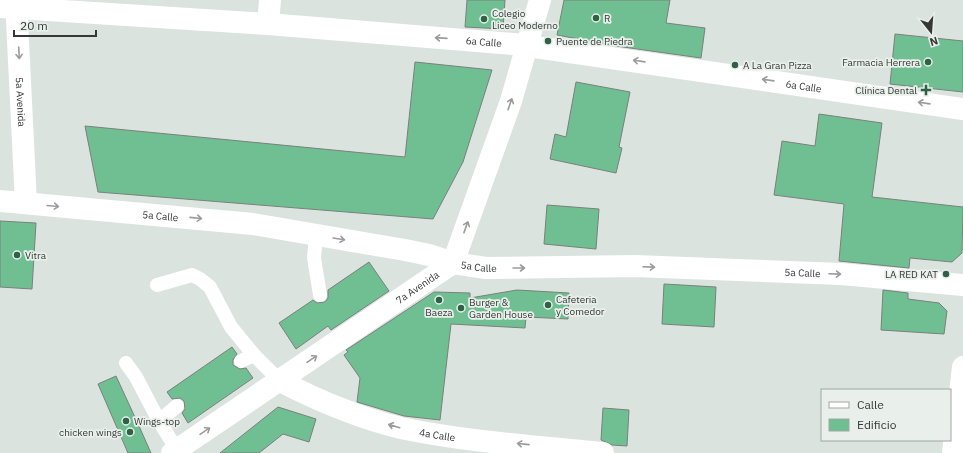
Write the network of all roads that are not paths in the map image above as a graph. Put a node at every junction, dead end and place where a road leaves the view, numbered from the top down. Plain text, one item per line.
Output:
1 (270, 0) edge
2 (540, 0) edge
3 (11, 5) edge
4 (268, 24) junction
5 (528, 46) junction
6 (963, 109) edge
7 (0, 201) edge
8 (26, 203) junction
9 (316, 235) junction
10 (453, 263) junction
11 (157, 285) dead end
12 (963, 285) edge
13 (320, 295) dead end
14 (254, 355) junction
15 (241, 361) dead end
16 (126, 363) dead end
17 (963, 367) edge
18 (280, 381) junction
19 (177, 406) dead end
20 (159, 421) junction
21 (174, 452) edge
22 (603, 453) edge
23 (953, 453) edge

1 - 4 street
2 - 5 street
3 - 4 street, 6a Calle
3 -> 8 street, 5a Avenida
5 -> 4 street, 6a Calle
6 -> 5 street, 6a Calle
10 -> 5 street
7 - 8 street, 5a Calle
8 -> 9 street, 5a Calle
9 -> 10 street, 5a Calle
9 - 13 lane
10 -> 12 street, 5a Calle
18 -> 10 street, 7a Avenida
11 - 14 lane
14 - 15 lane
14 - 18 lane
16 - 20 lane
17 - 23 street
21 -> 18 street, 7a Avenida
22 -> 18 street, 4a Calle
19 - 20 lane
20 - 21 lane

